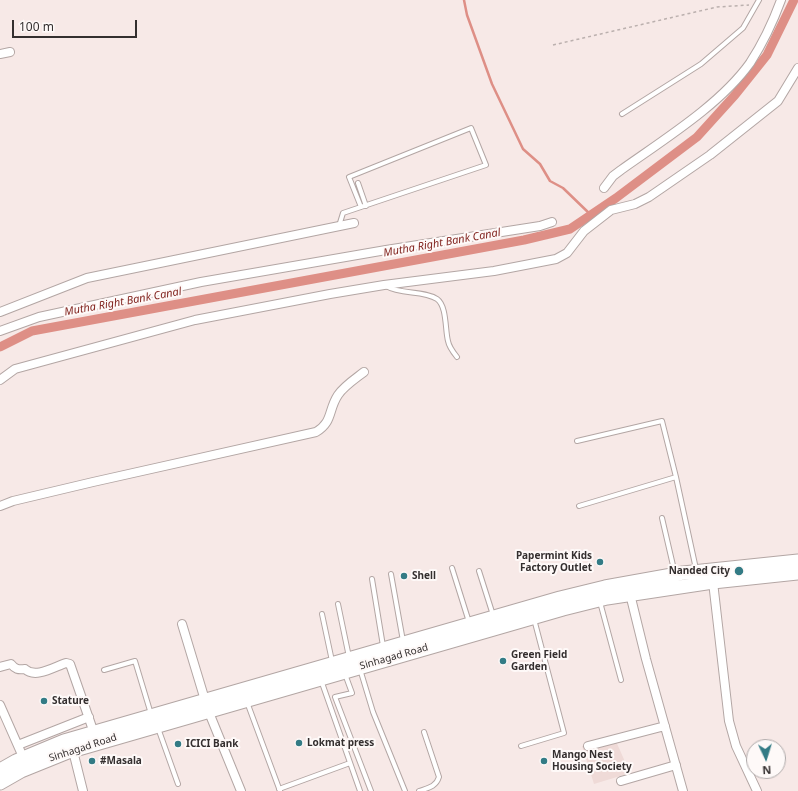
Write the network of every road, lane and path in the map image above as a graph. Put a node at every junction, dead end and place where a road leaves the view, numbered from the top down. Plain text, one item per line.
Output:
1 (781, 0) edge
2 (758, 2) edge
3 (553, 45) dead end
4 (10, 52) dead end
5 (0, 54) edge
6 (798, 68) edge
7 (622, 114) dead end
8 (358, 183) dead end
9 (604, 188) dead end
10 (366, 206) junction
11 (361, 208) junction
12 (552, 222) dead end
13 (354, 223) dead end
14 (339, 226) junction
15 (384, 285) junction
16 (0, 312) edge
17 (0, 331) edge
18 (457, 357) dead end
19 (364, 372) dead end
20 (0, 380) edge
21 (577, 441) dead end
22 (676, 477) junction
23 (0, 506) edge
24 (579, 506) dead end
25 (662, 518) dead end
26 (798, 561) edge
27 (452, 568) dead end
28 (780, 569) junction
29 (479, 571) dead end
30 (696, 571) junction
31 (798, 573) edge
32 (391, 574) dead end
33 (675, 574) junction
34 (372, 579) dead end
35 (713, 582) junction
36 (630, 594) junction
37 (599, 600) junction
38 (562, 603) junction
39 (338, 604) dead end
40 (322, 614) dead end
41 (494, 617) junction
42 (534, 617) junction
43 (182, 624) dead end
44 (469, 624) junction
45 (403, 643) junction
46 (384, 649) junction
47 (346, 664) junction
48 (0, 667) edge
49 (104, 670) dead end
50 (320, 678) junction
51 (621, 680) dead end
52 (246, 700) junction
53 (0, 705) edge
54 (207, 705) junction
55 (89, 718) junction
56 (154, 721) junction
57 (664, 726) junction
58 (424, 732) dead end
59 (94, 733) junction
60 (18, 745) junction
61 (521, 746) dead end
62 (588, 746) dead end
63 (72, 750) junction
64 (24, 757) junction
65 (350, 763) junction
66 (676, 765) junction
67 (0, 770) edge
68 (621, 781) dead end
69 (0, 783) edge
70 (178, 784) dead end
71 (280, 790) edge
72 (83, 791) edge
73 (241, 791) edge
74 (360, 791) edge
75 (371, 791) edge
76 (405, 791) edge
77 (419, 791) edge
78 (683, 791) edge
79 (757, 791) edge

1 - 9 street
2 - 3 path
2 - 7 lane
4 - 5 street
6 - 15 street
8 - 10 lane
10 - 11 lane
10 - 11 lane
11 - 14 lane
12 - 17 street
13 - 14 street
14 - 16 street
15 - 18 lane
15 - 20 street
19 - 23 street
21 - 22 lane
22 - 24 lane
22 - 30 lane
25 - 33 lane
26 - 28 main road, Sinhagad Road
27 - 44 lane
28 - 30 main road, Sinhagad Road
28 - 31 main road, Sinhagad Road
28 - 35 main road, Sinhagad Road
29 - 41 lane
30 - 33 main road, Sinhagad Road
32 - 45 lane
33 - 38 main road, Sinhagad Road
34 - 46 lane
35 - 36 main road, Sinhagad Road
35 - 79 street
36 - 37 main road, Sinhagad Road
36 - 57 street
37 - 38 main road, Sinhagad Road
37 - 51 lane
38 - 41 main road, Sinhagad Road
38 - 42 main road, Sinhagad Road
39 - 47 lane
40 - 47 lane
41 - 44 main road, Sinhagad Road
42 - 47 main road, Sinhagad Road
42 - 61 lane
43 - 54 street
44 - 45 main road, Sinhagad Road
45 - 46 main road, Sinhagad Road
46 - 47 main road, Sinhagad Road
47 - 50 main road, Sinhagad Road
47 - 54 main road, Sinhagad Road
47 - 75 lane
47 - 76 lane
48 - 55 street
49 - 56 lane
50 - 52 main road, Sinhagad Road
50 - 65 lane
52 - 54 main road, Sinhagad Road
52 - 71 lane
53 - 60 street
54 - 56 main road, Sinhagad Road
54 - 73 street
55 - 59 street
55 - 60 street
56 - 59 main road, Sinhagad Road
56 - 63 main road, Sinhagad Road
56 - 70 lane
57 - 62 street
57 - 66 street
58 - 77 lane
59 - 64 main road, Sinhagad Road
60 - 64 street
63 - 69 main road, Sinhagad Road
63 - 72 street
64 - 67 main road, Sinhagad Road
65 - 71 lane
65 - 74 lane
66 - 68 street
66 - 78 street

